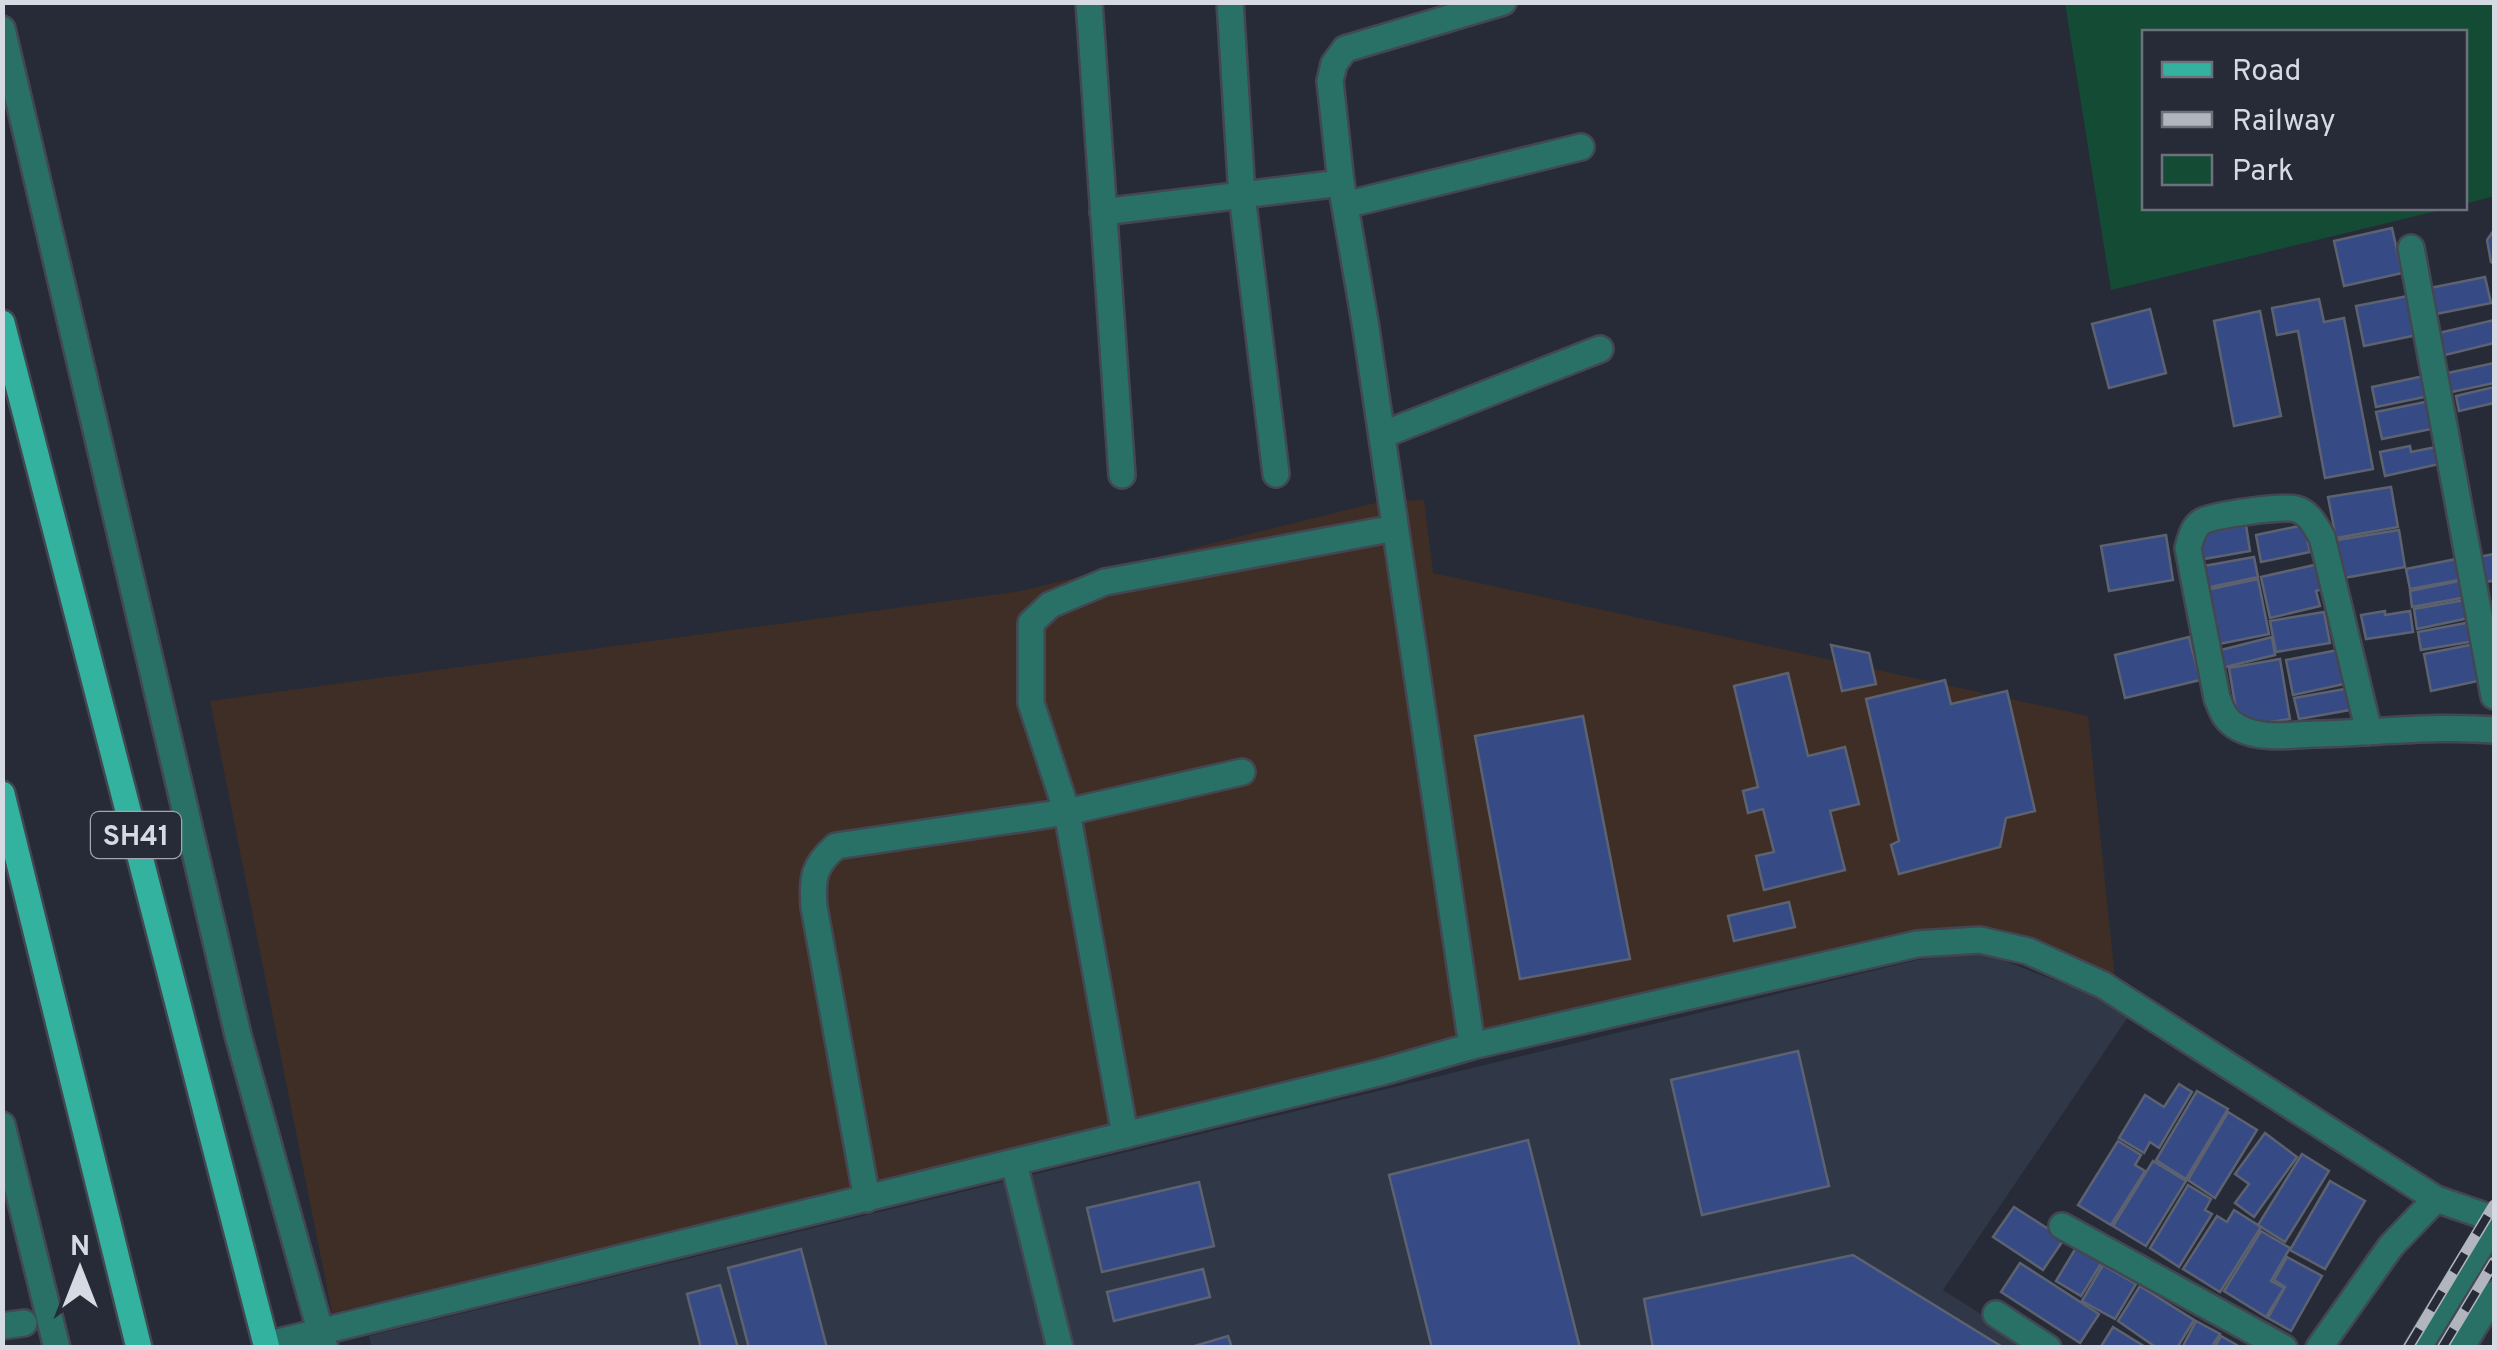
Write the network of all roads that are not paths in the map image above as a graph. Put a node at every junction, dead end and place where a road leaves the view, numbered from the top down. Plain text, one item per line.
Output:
1 (1089, 2) edge
2 (1230, 2) edge
3 (1503, 2) edge
4 (2, 28) edge
5 (1581, 147) dead end
6 (1343, 194) junction
7 (1242, 196) junction
8 (1103, 212) junction
9 (2411, 248) dead end
10 (2, 323) edge
11 (1600, 350) dead end
12 (1382, 435) junction
13 (1122, 474) dead end
14 (1276, 474) dead end
15 (1395, 528) junction
16 (2494, 696) edge
17 (2494, 730) edge
18 (2369, 732) junction
19 (1242, 772) dead end
20 (2, 794) edge
21 (1067, 812) junction
22 (1472, 1046) junction
23 (2, 1124) edge
24 (1124, 1135) junction
25 (1014, 1163) junction
26 (867, 1199) junction
27 (2436, 1199) junction
28 (2494, 1221) edge
29 (2062, 1226) dead end
30 (2494, 1294) edge
31 (1996, 1314) dead end
32 (323, 1340) edge
33 (267, 1346) edge
34 (58, 1348) edge
35 (139, 1348) edge
36 (1060, 1348) edge
37 (2048, 1348) edge
38 (2284, 1348) edge
39 (2319, 1348) edge
40 (2418, 1348) edge
41 (2461, 1348) edge

1 - 8 street
2 - 7 street
3 - 6 street
4 - 32 street
5 - 6 street
6 - 7 street
6 - 12 street
7 - 8 street
7 - 14 street
8 - 13 street
9 - 16 street
10 - 33 main road, SH41
11 - 12 street
12 - 15 street
15 - 21 street
15 - 22 street
17 - 18 street
18 - 18 street
19 - 21 street
20 - 35 main road
21 - 24 street
21 - 26 street
22 - 24 street
22 - 27 street
23 - 34 street
24 - 25 street
25 - 26 street
25 - 36 street
26 - 32 street
27 - 28 street
27 - 39 street
28 - 40 street
29 - 38 street
30 - 41 street
31 - 37 street
32 - 33 street

